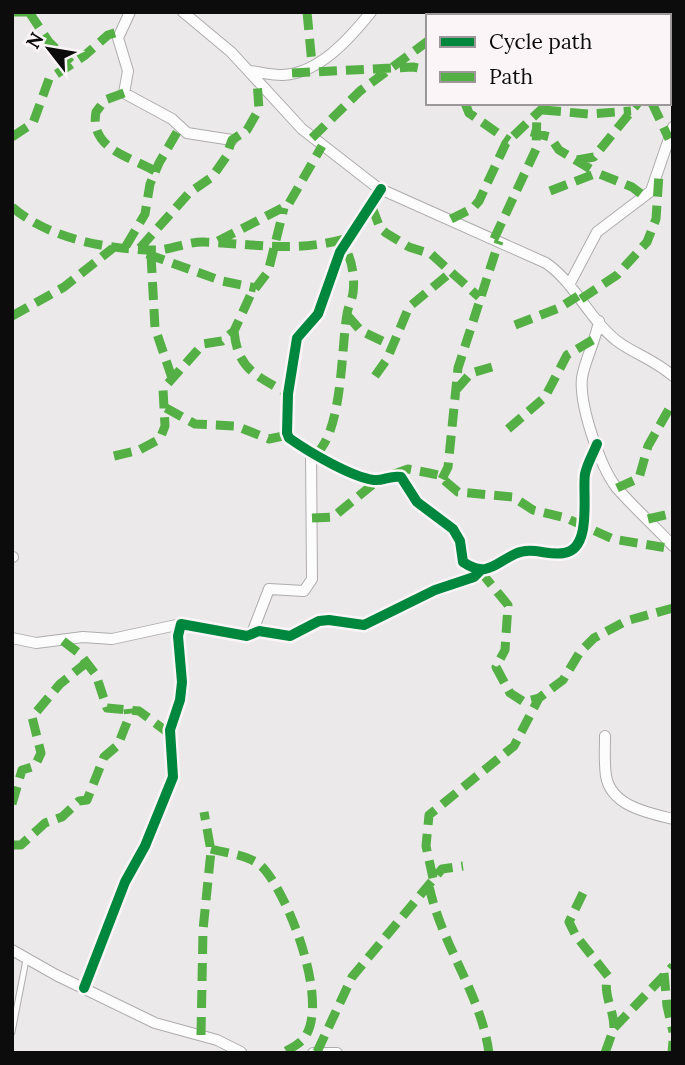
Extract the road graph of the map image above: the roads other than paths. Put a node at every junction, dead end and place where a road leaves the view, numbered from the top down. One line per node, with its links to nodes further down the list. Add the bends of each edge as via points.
1 (130, 12): 6 (street, via 118,38 128,71 124,93 173,119 187,133)
2 (183, 12): 4 (street)
3 (371, 12): 4 (street, via 349,41 292,74)
4 (249, 71): 7 (street, via 302,129)
5 (673, 127): 8 (street, via 650,191 597,232)
6 (232, 140)
7 (381, 189): 8 (street, via 546,263); 12 (street, via 340,252 324,301 294,347 287,433)
8 (569, 285): 9 (street)
9 (599, 321): 10 (street, via 617,341 655,360); 11 (street, via 582,377 585,408)
10 (673, 376)
11 (597, 444): 13 (street, via 617,488); 14 (street, via 585,476 582,533 571,550 527,550)
12 (311, 452): 14 (street, via 371,480 401,477 417,502 453,529 463,562); 16 (street, via 312,579 304,591 269,589)
13 (673, 546)
14 (480, 571): 16 (street, via 369,624 329,620 290,636)
15 (181, 624): 16 (street, via 240,636); 17 (street, via 111,639 89,636 36,643); 22 (street, via 181,691 170,730 173,777)
16 (252, 633)
17 (12, 638)
18 (605, 736): 19 (street, via 606,774 615,794 630,807)
19 (673, 819)
20 (12, 950): 21 (street)
21 (26, 960): 22 (street); 23 (lane)
22 (84, 988): 24 (street, via 155,1023)
23 (12, 1032)
24 (242, 1053)
25 (313, 1053): 26 (street)
26 (337, 1053)

